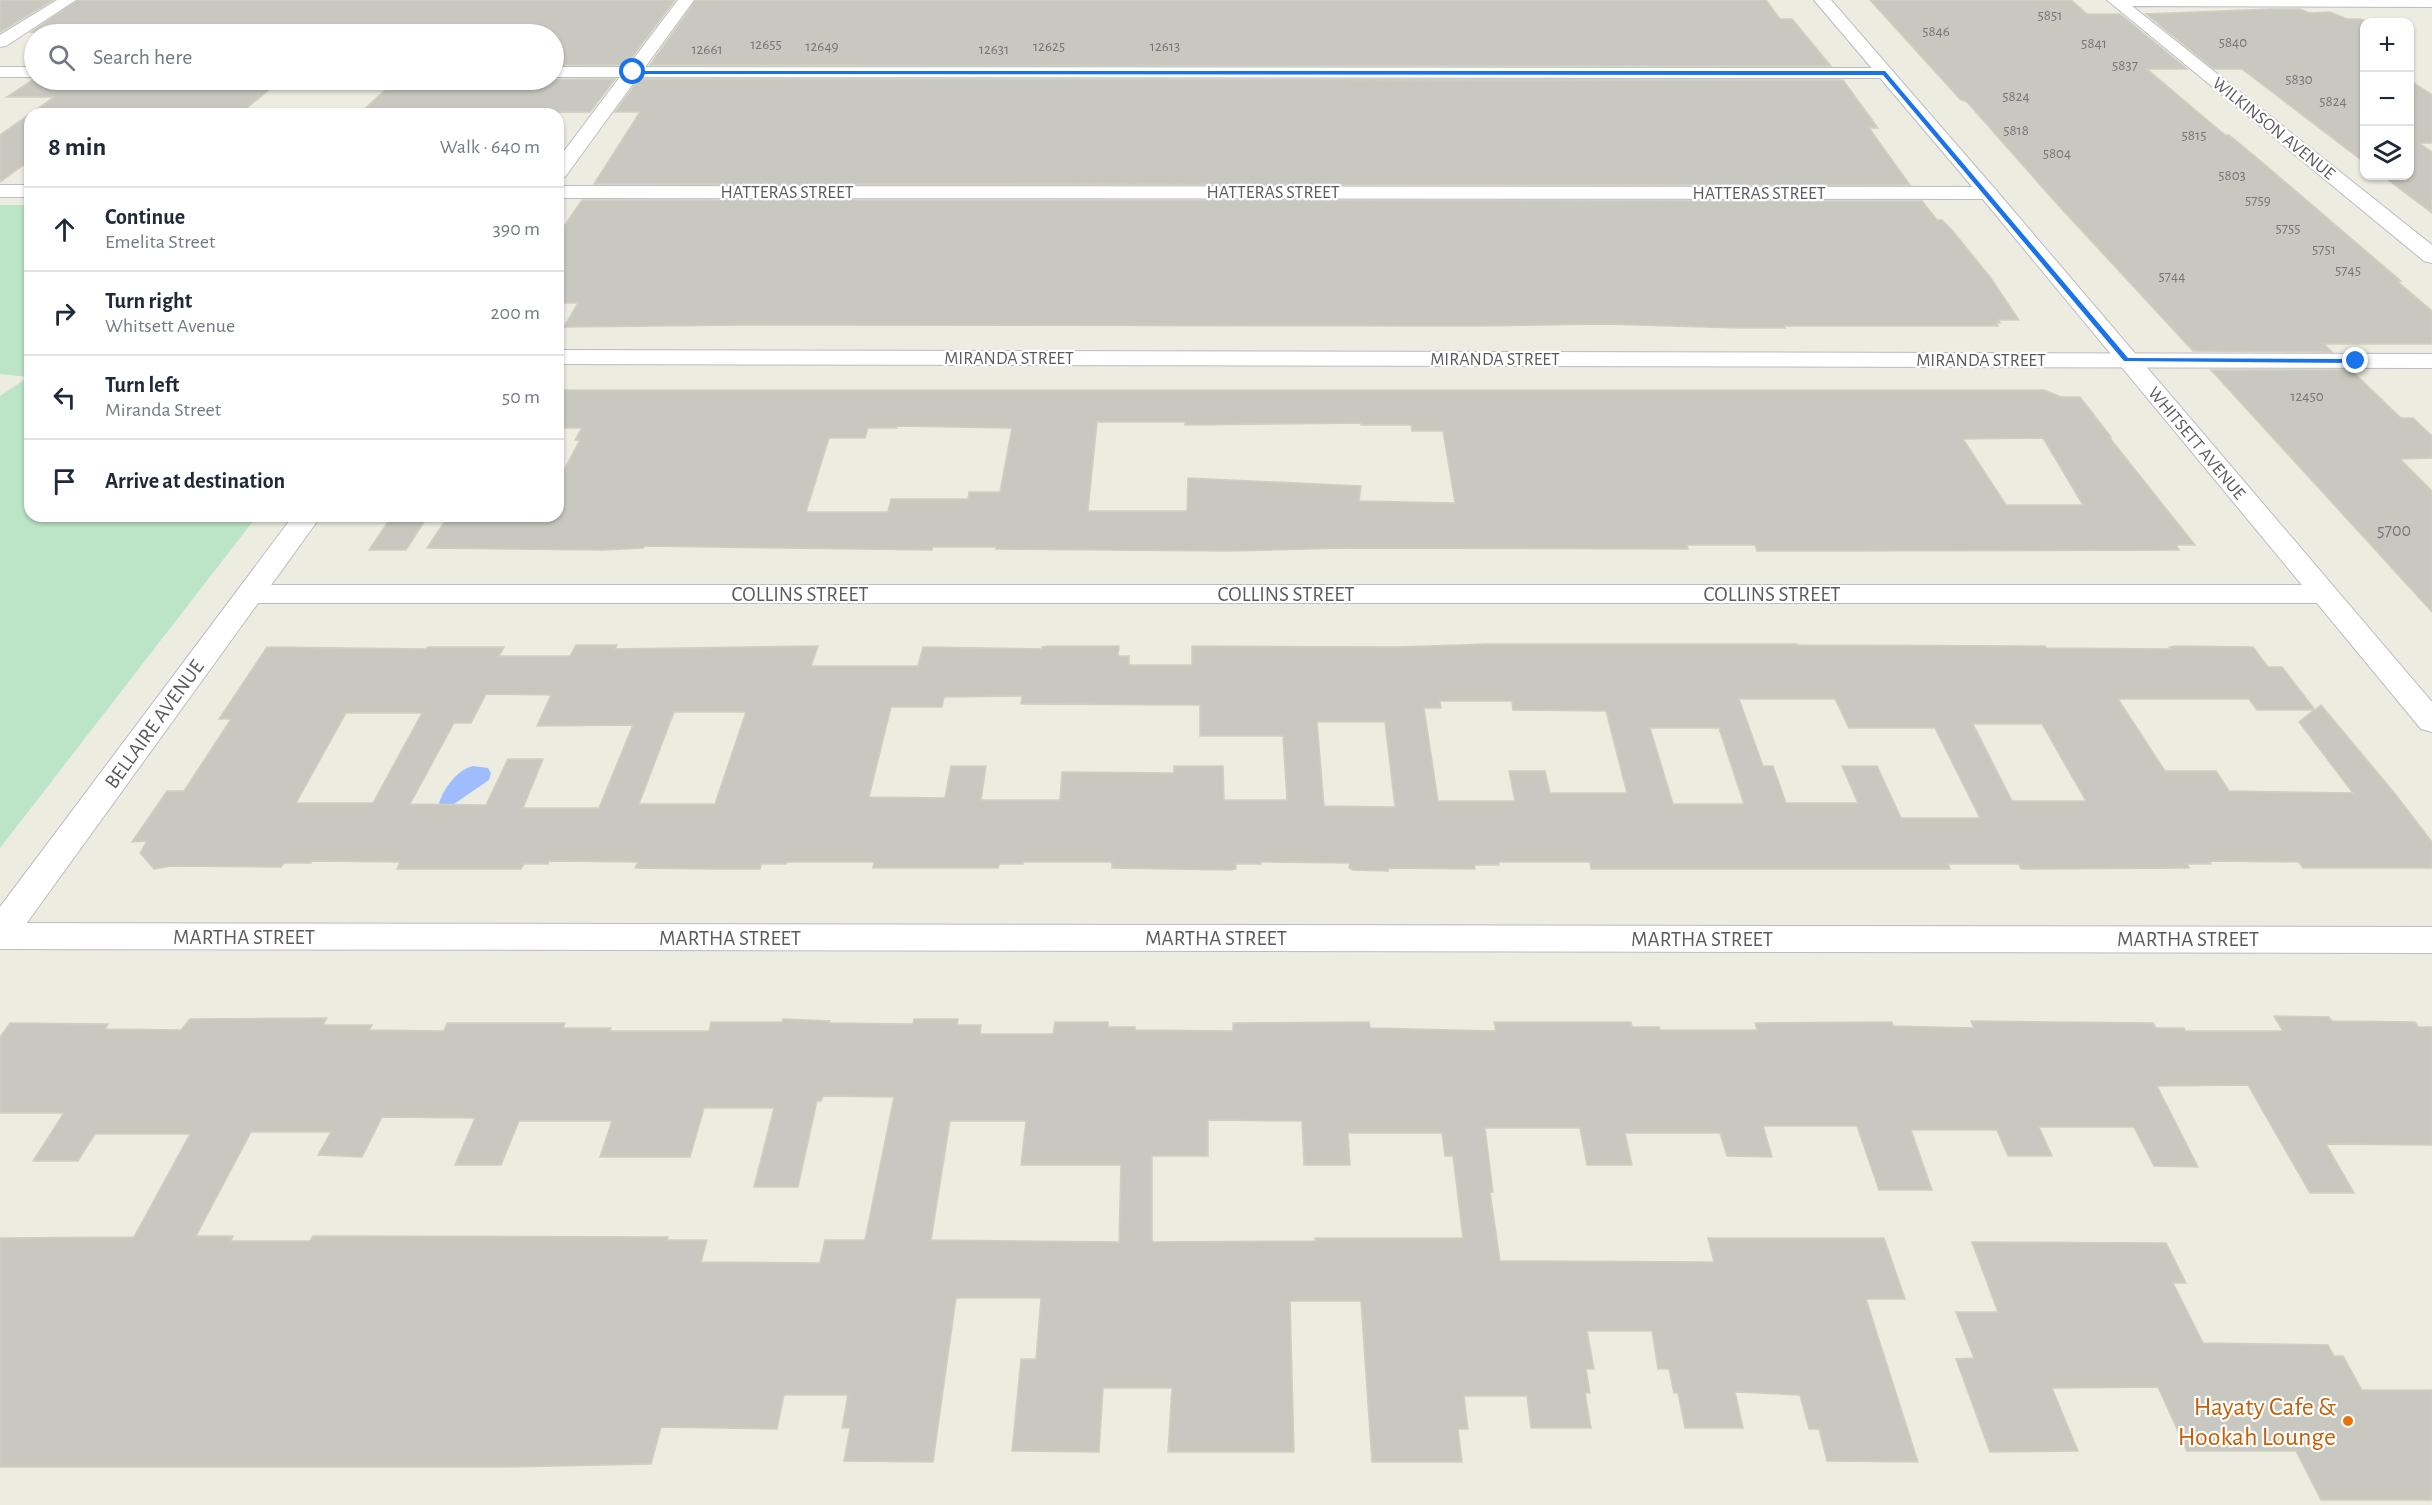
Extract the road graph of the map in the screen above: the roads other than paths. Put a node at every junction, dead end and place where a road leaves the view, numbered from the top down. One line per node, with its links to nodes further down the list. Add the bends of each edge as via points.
1 (68, 0): 7 (street)
2 (686, 0): 13 (street)
3 (1822, 0): 14 (street, WHITSETT AVENUE)
4 (2116, 1): 5 (street); 20 (street, WILKINSON AVENUE)
5 (2397, 1): 6 (street)
6 (2428, 10)
7 (29, 24)
8 (24, 27): 9 (street)
9 (0, 42)
10 (0, 72): 11 (street)
11 (24, 72)
12 (564, 72): 13 (street)
13 (633, 72): 14 (street); 15 (street)
14 (1885, 73): 19 (street, WHITSETT AVENUE)
15 (564, 165)
16 (0, 191): 17 (street)
17 (24, 191)
18 (564, 192): 19 (street, HATTERAS STREET)
19 (1988, 193): 22 (street, WHITSETT AVENUE)
20 (2432, 256)
21 (564, 357): 22 (street, MIRANDA STREET)
22 (2126, 360): 23 (street, MIRANDA STREET); 26 (street, WHITSETT AVENUE)
23 (2432, 361)
24 (303, 522): 25 (street, BELLAIRE AVENUE)
25 (250, 594): 26 (street, COLLINS STREET); 28 (street, BELLAIRE AVENUE)
26 (2323, 594): 27 (street, WHITSETT AVENUE)
27 (2432, 722)
28 (0, 934): 29 (street, MARTHA STREET)
29 (2432, 940)

